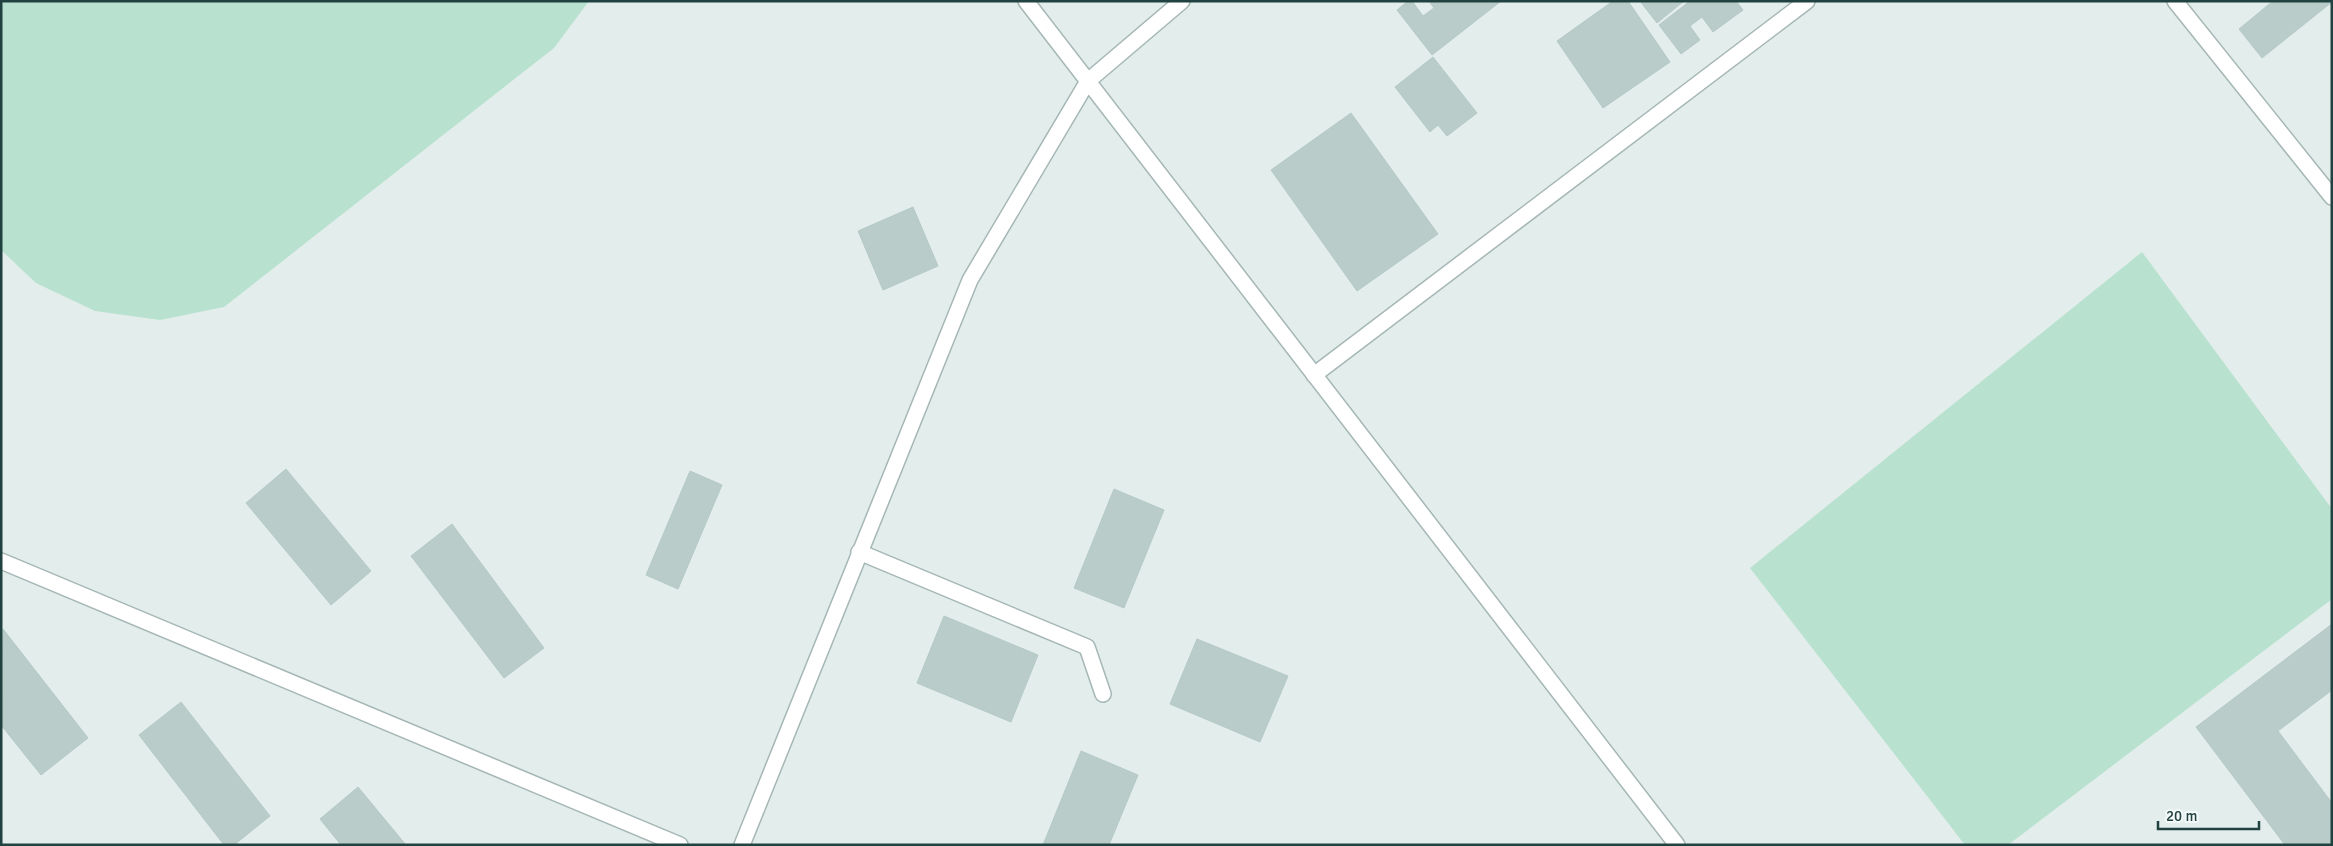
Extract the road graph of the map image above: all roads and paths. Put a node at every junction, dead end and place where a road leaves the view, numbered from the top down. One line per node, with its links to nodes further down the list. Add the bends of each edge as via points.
1 (1026, 1): 5 (street)
2 (1182, 1): 5 (street)
3 (1807, 1): 7 (street)
4 (2175, 1): 6 (street)
5 (1088, 81): 7 (street); 8 (street, via 970,280)
6 (2332, 197)
7 (1314, 375): 13 (street)
8 (859, 552): 10 (street, via 1087,647); 12 (street)
9 (1, 561): 11 (street)
10 (1103, 694)
11 (680, 845)
12 (742, 845)
13 (1676, 845)

